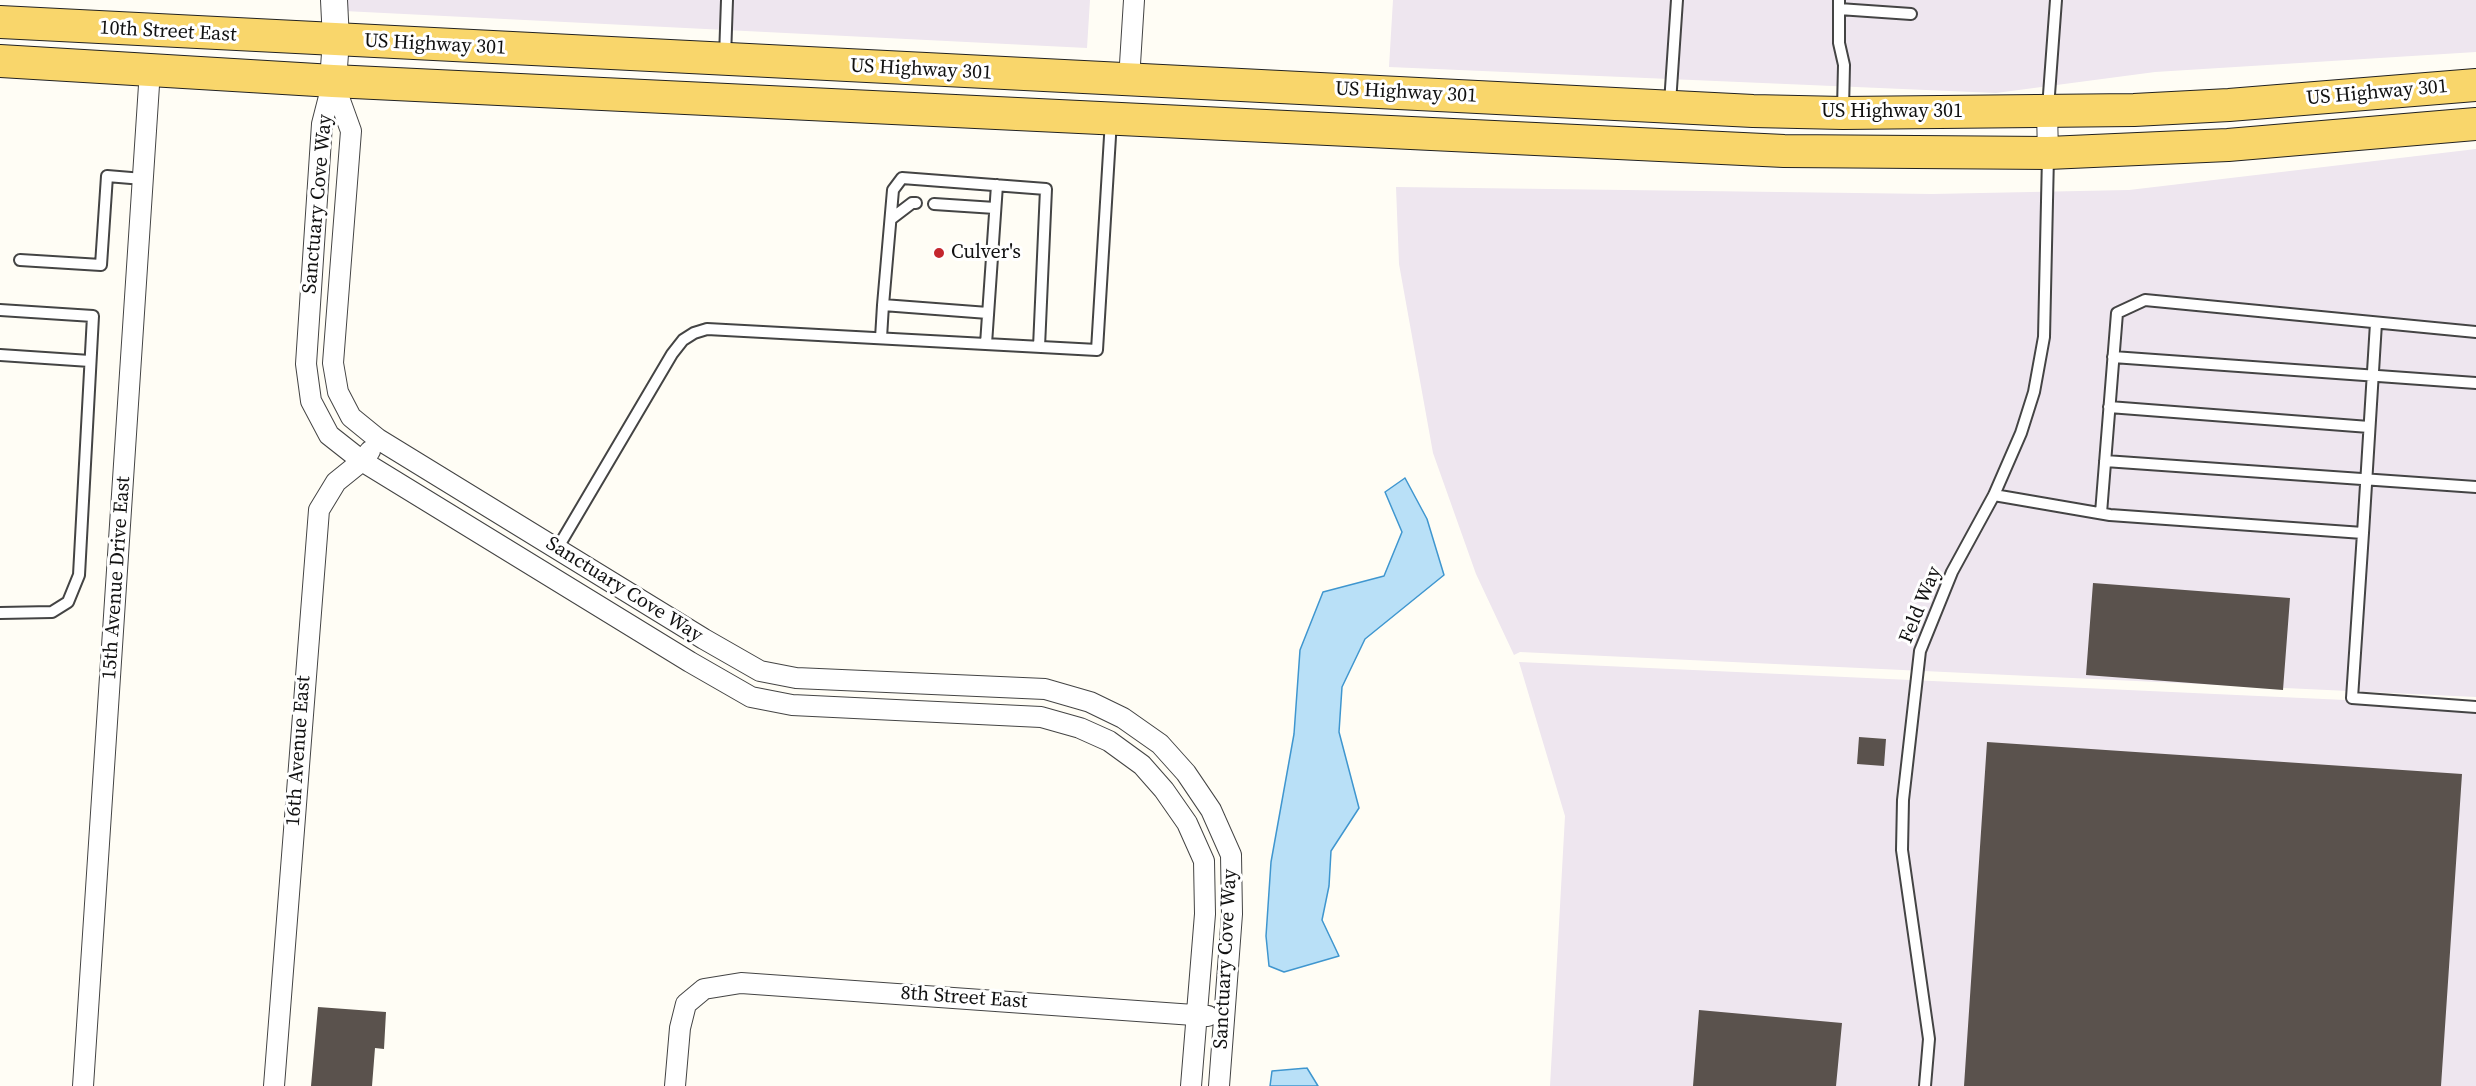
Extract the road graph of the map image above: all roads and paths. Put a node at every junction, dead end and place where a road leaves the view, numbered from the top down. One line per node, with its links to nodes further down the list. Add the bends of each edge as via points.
1 (334, 0): 9 (street)
2 (727, 0): 10 (lane)
3 (1134, 0): 13 (street)
4 (1677, 0): 17 (lane)
5 (2056, 0): 19 (lane)
6 (1839, 4): 7 (lane); 20 (lane)
7 (1911, 14)
8 (0, 22): 9 (main road, 10th Street East)
9 (336, 40): 10 (main road, US Highway 301); 14 (street)
10 (725, 60): 13 (main road, US Highway 301)
11 (0, 61): 12 (main road, 10th Street East)
12 (150, 70): 14 (main road, 10th Street East); 25 (street, 15th Avenue Drive East)
13 (1129, 80): 16 (main road, US Highway 301); 18 (main road, via 1110,93)
14 (333, 81): 18 (main road, 10th Street East); 47 (street, Sanctuary Cove Way, via 351,131 333,363 338,392 351,417); 48 (street, Sanctuary Cove Way, via 322,124 306,364 311,401 329,435)
15 (2476, 85): 19 (main road, US Highway 301, via 2229,105)
16 (1315, 88): 17 (main road, US Highway 301); 21 (main road, via 1289,101 1169,97 1138,103)
17 (1670, 107): 20 (main road, US Highway 301); 23 (main road, via 1654,121 1636,123 1544,120)
18 (976, 111): 21 (main road)
19 (2047, 112): 20 (main road, US Highway 301); 24 (street)
20 (1843, 113)
21 (1111, 117): 23 (main road); 39 (lane, via 1097,350)
22 (2476, 124): 24 (main road, US Highway 301, via 2228,144)
23 (1434, 133): 24 (main road, US Highway 301, via 1784,151)
24 (2049, 153): 52 (lane, Feld Way, via 2044,337 2021,434)
25 (143, 179): 31 (lane, via 107,176 101,265); 60 (street, 15th Avenue Drive East)
26 (997, 185): 29 (lane); 30 (lane, via 902,178 892,190); 39 (lane, via 1046,189)
27 (916, 203): 30 (lane)
28 (934, 204): 29 (lane)
29 (995, 208): 34 (lane)
30 (891, 219): 32 (lane)
31 (20, 260)
32 (883, 305): 34 (lane); 37 (lane)
33 (0, 309): 42 (lane, via 93,316)
34 (987, 313): 38 (lane)
35 (2376, 323): 36 (lane); 41 (lane, via 2145,300 2117,313); 43 (lane)
36 (2476, 332)
37 (881, 338): 38 (lane); 55 (lane, via 707,329 683,340)
38 (987, 344): 39 (lane)
39 (1039, 347)
40 (0, 355): 42 (lane)
41 (2114, 357): 43 (lane); 45 (lane)
42 (90, 361): 56 (lane, via 79,575 68,602 52,612)
43 (2373, 376): 44 (lane); 46 (lane)
44 (2476, 383)
45 (2109, 407): 46 (lane); 49 (lane)
46 (2369, 427): 50 (lane)
47 (378, 439): 48 (street, 16th Avenue East); 55 (street, Sanctuary Cove Way)
48 (362, 461): 58 (street, Sanctuary Cove Way, via 751,697 792,705 1041,717 1109,741 1142,765 1164,790 1187,824 1204,861 1205,914); 61 (street, 16th Avenue East, via 336,482 319,510)
49 (2105, 461): 50 (lane); 53 (lane)
50 (2366, 479): 51 (lane); 54 (lane)
51 (2476, 487)
52 (1994, 495): 53 (lane); 65 (lane, Feld Way, via 1952,572 1920,651 1902,850 1929,1039)
53 (2101, 513): 54 (lane)
54 (2363, 533): 57 (lane, via 2352,698)
55 (557, 549): 59 (street, Sanctuary Cove Way, via 760,671 796,678 1045,689 1090,702 1123,718 1160,744 1186,773 1211,810 1231,855 1232,914)
56 (0, 613)
57 (2476, 707)
58 (1197, 1015): 59 (street, 8th Street East); 62 (street, 8th Street East, via 741,983 704,989 686,1004); 63 (street, Sanctuary Cove Way)
59 (1224, 1017): 64 (street, Sanctuary Cove Way)
60 (83, 1086)
61 (274, 1086)
62 (675, 1086)
63 (1191, 1086)
64 (1219, 1086)
65 (1925, 1086)

